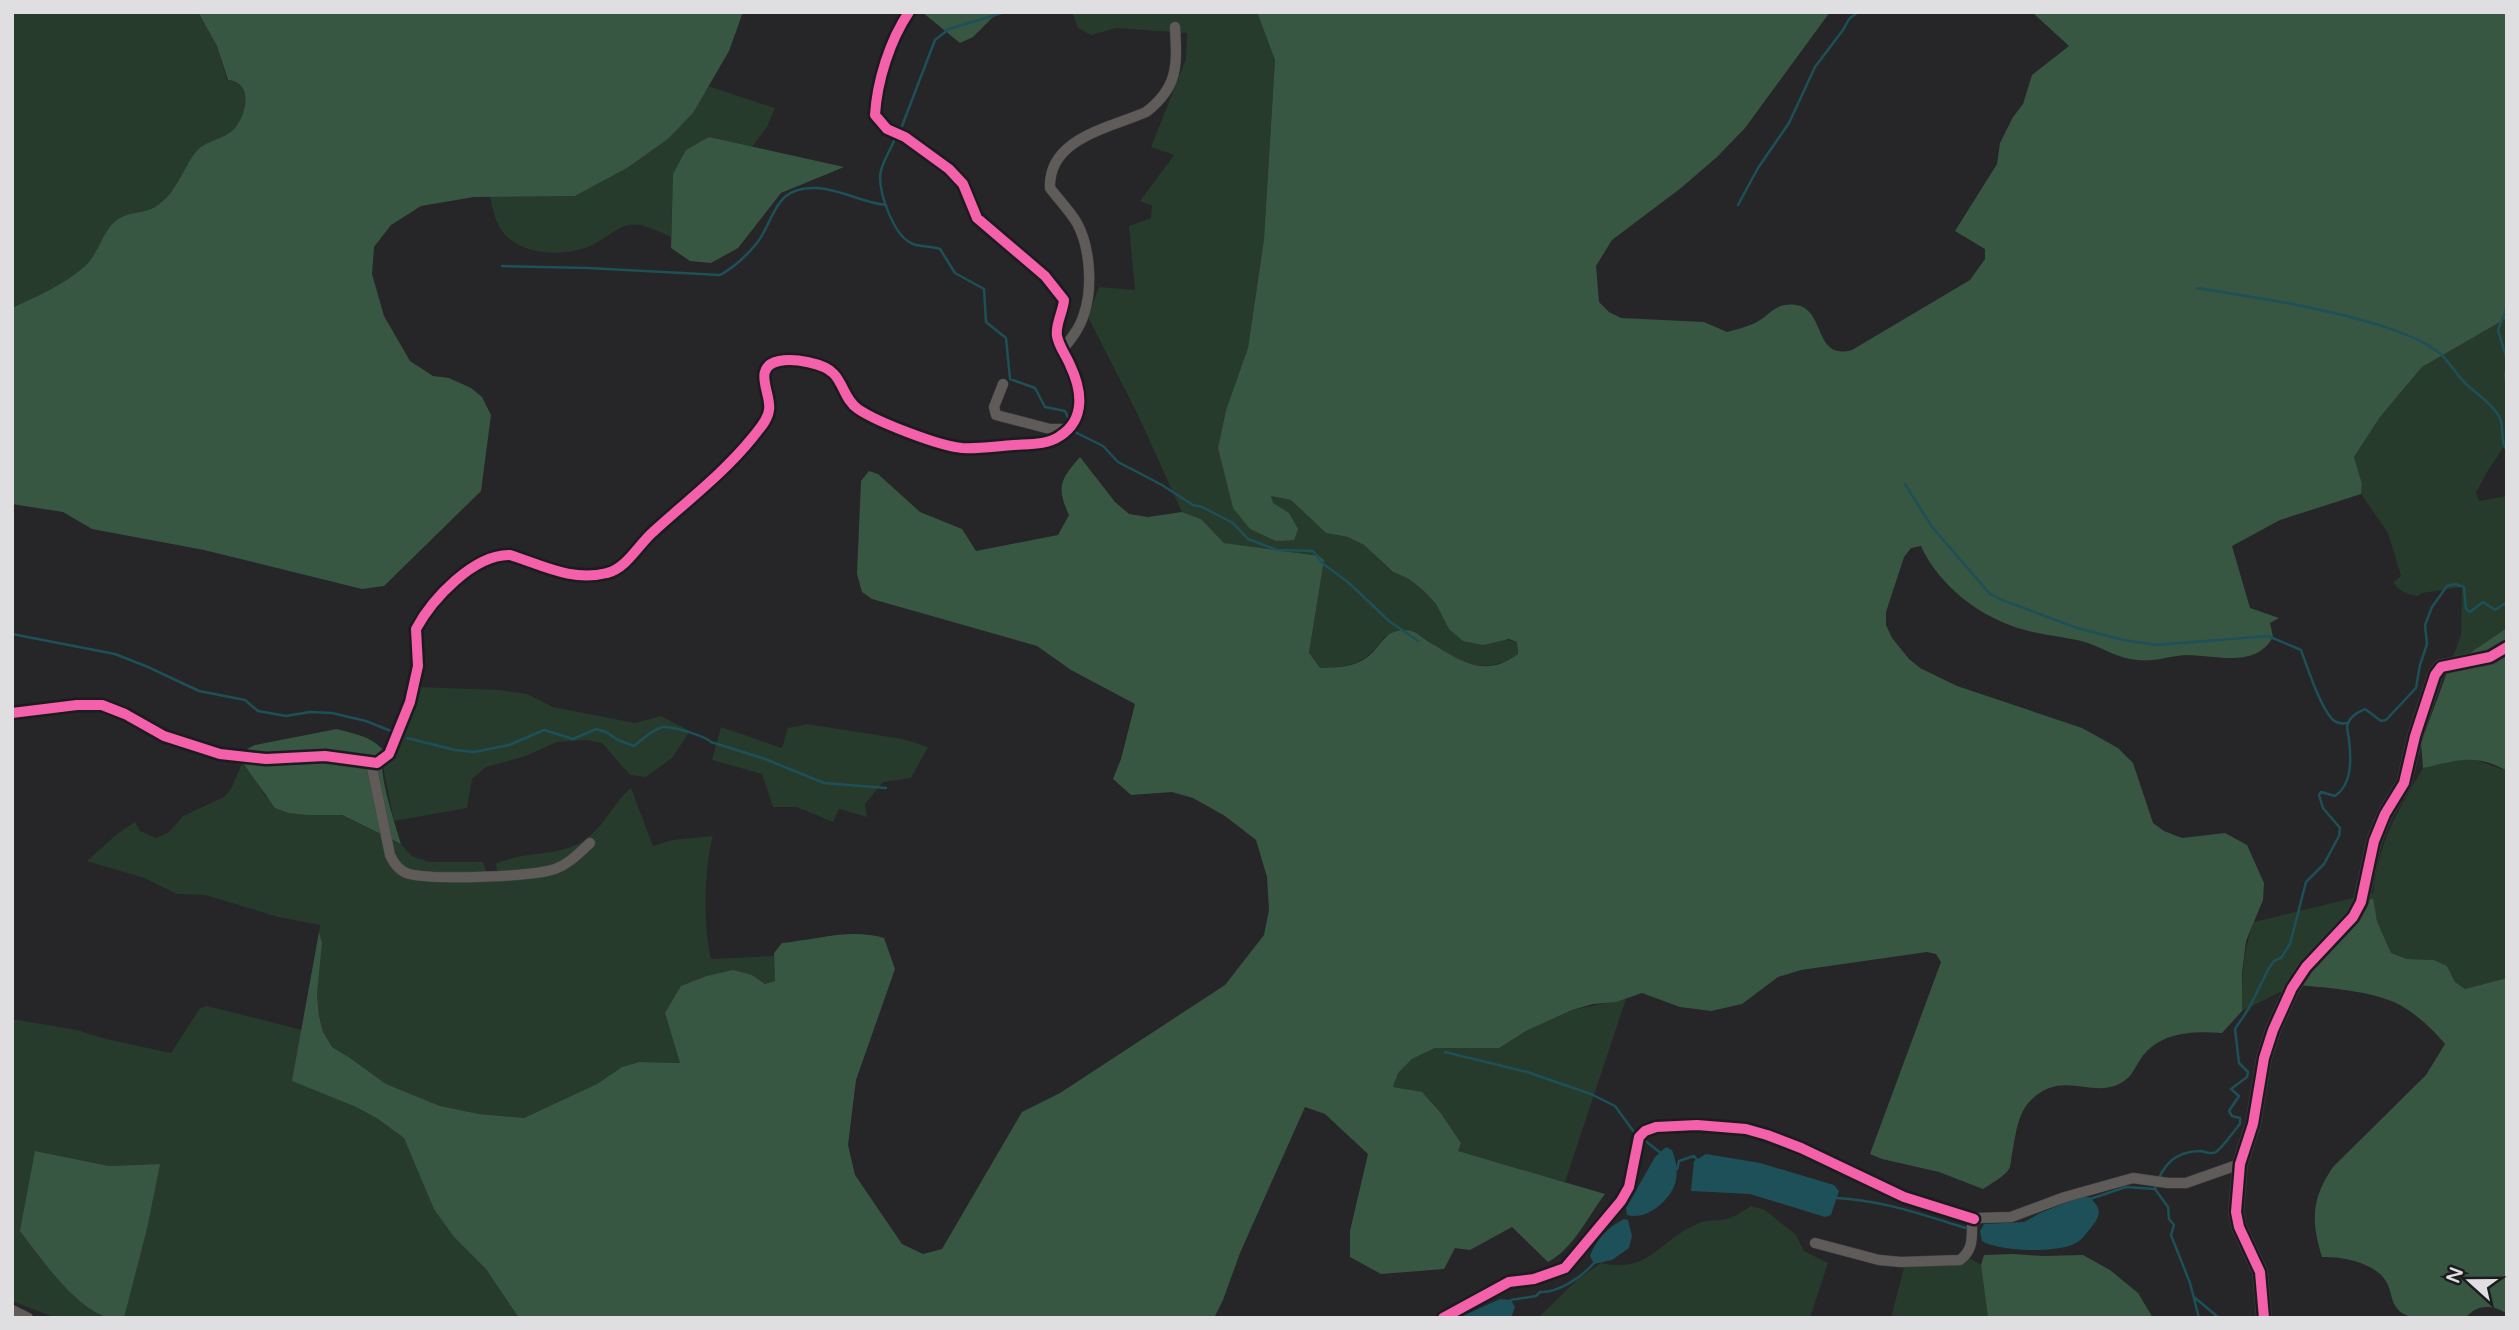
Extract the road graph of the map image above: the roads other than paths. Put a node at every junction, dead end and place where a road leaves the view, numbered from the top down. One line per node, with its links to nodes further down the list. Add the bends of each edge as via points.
1 (909, 12): 3 (street, via 893,43 875,115 887,129 949,169 963,184 977,218 1060,293 1064,300 1056,331)
2 (1175, 27): 3 (street, via 1176,72 1155,104 1070,145 1053,168 1050,188 1082,234 1088,272 1085,313)
3 (1062, 351): 5 (street, via 1080,398 1077,418)
4 (1003, 384): 5 (street, via 994,407 996,415 1050,429)
5 (1069, 429): 8 (street, via 1037,444 950,446 858,409 845,396 834,373 825,368 786,361 772,364 763,377 770,406 762,425 720,472 616,570 564,573 503,555 481,561 460,577 416,629 418,666 410,702 389,754)
6 (2507, 648): 10 (street, via 2490,657 2441,667 2435,675 2404,783 2374,841 2361,902 2292,988 2273,1030)
7 (12, 713): 8 (street, via 102,705 164,736 220,754 266,759 325,756)
8 (371, 763): 9 (street, via 390,855 408,874 507,876 555,869)
9 (590, 843)
10 (2240, 1164): 11 (street, via 2186,1183 2133,1178 2011,1217); 16 (street, via 2236,1212 2260,1272)
11 (1974, 1219): 12 (street, via 1971,1246 1960,1260 1879,1260); 15 (street, via 1904,1197 1767,1135 1707,1125 1656,1127 1639,1137 1629,1187 1621,1201 1565,1268 1509,1282)
12 (1815, 1243)
13 (12, 1310): 14 (street)
14 (28, 1318)
15 (1443, 1318)
16 (2264, 1318)

